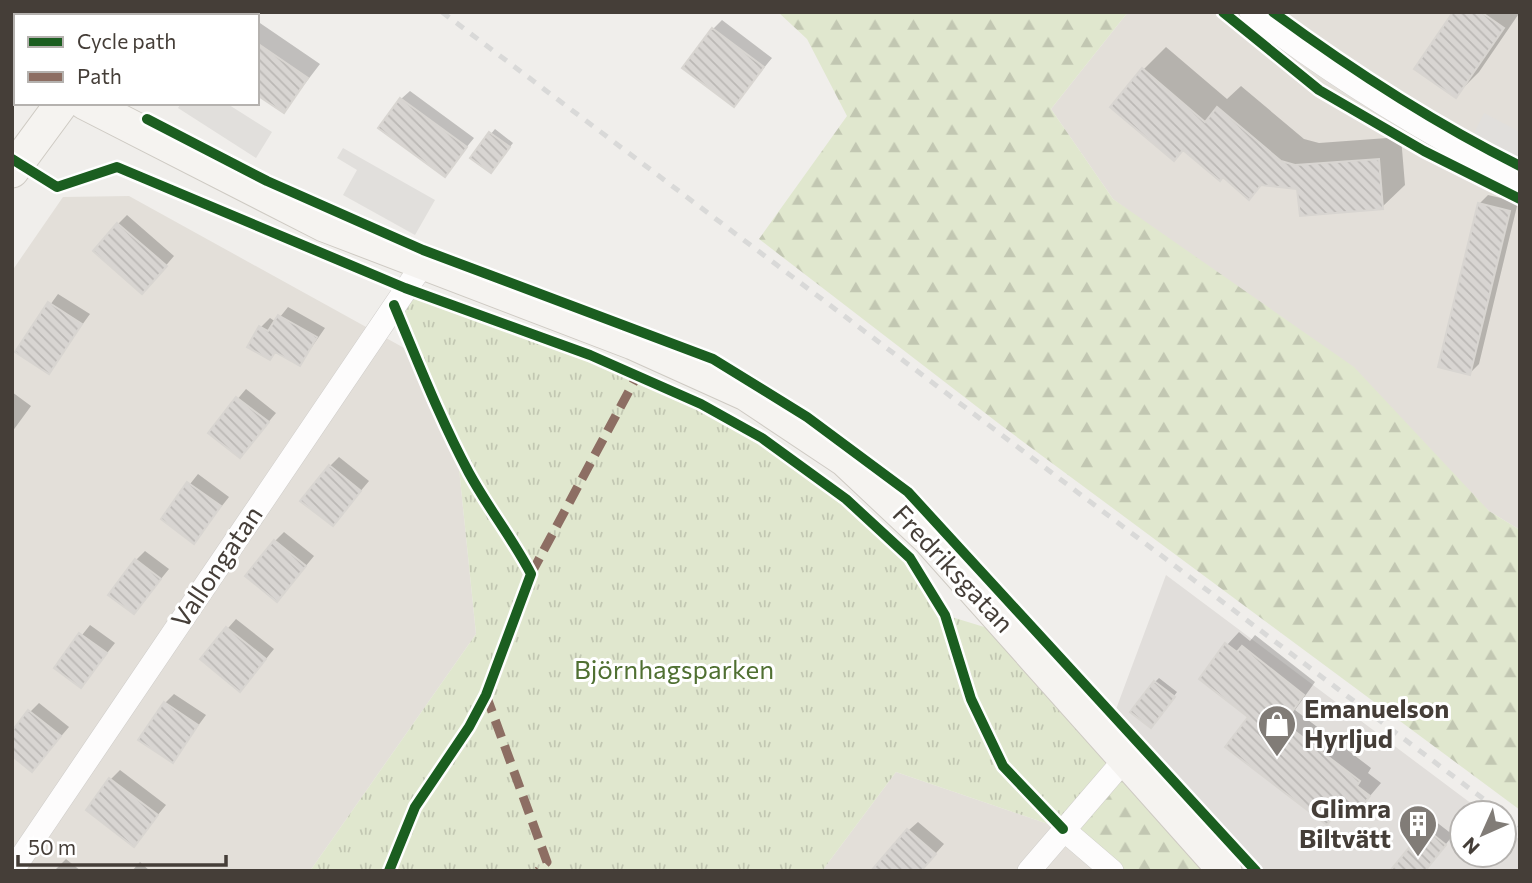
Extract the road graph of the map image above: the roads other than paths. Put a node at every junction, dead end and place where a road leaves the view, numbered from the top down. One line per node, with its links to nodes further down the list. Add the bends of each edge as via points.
1 (1251, 12): 5 (street, via 1353,86)
2 (61, 105): 4 (street)
3 (89, 105): 6 (street, Fredriksgatan, via 324,225)
4 (12, 171)
5 (1520, 182)
6 (422, 264): 7 (street, Fredriksgatan, via 633,343 746,394 845,460 929,539); 9 (street, Vallongatan)
7 (1126, 758): 8 (street); 12 (street, Fredriksgatan)
8 (1063, 829): 10 (street); 11 (street)
9 (12, 871)
10 (1029, 871)
11 (1112, 871)
12 (1225, 871)

